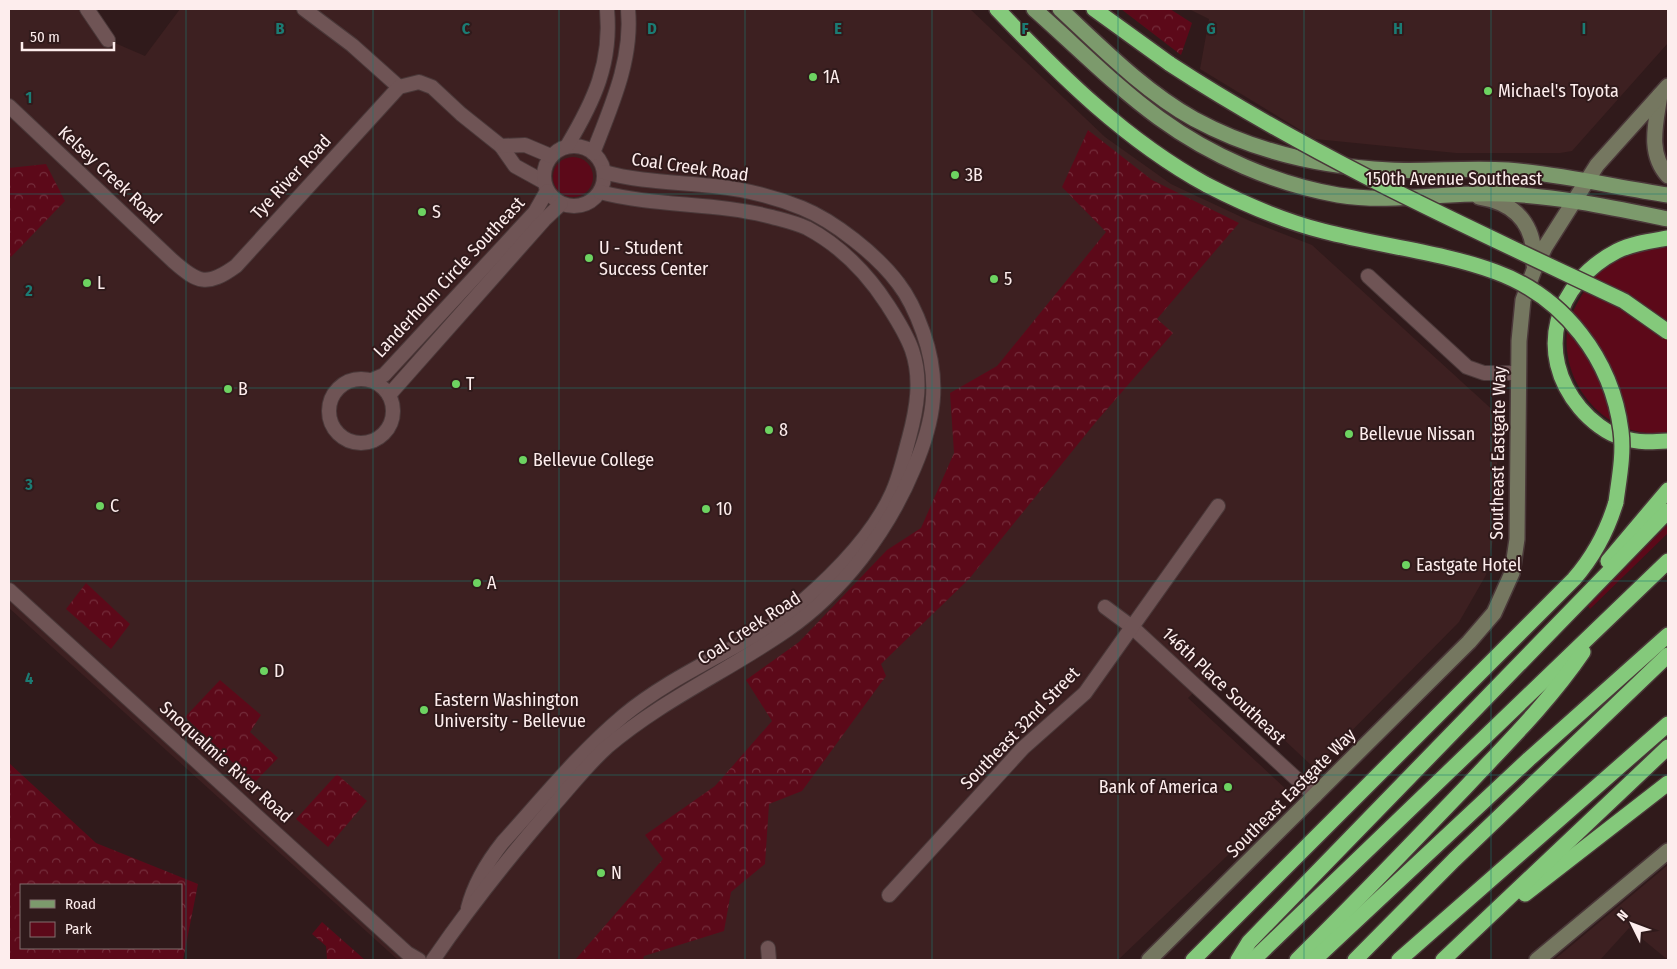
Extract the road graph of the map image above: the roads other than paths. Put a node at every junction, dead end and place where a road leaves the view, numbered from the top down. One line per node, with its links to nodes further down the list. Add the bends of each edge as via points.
1 (87, 9): 9 (street)
2 (304, 9): 10 (street, via 352,45)
3 (608, 9): 14 (street, via 607,48 602,74 589,109)
4 (628, 9): 15 (street, via 623,70)
5 (997, 9): 58 (highway, bridge, via 1099,111 1176,168 1207,186 1250,206 1321,231 1497,272 1549,301 1589,344 1610,384 1622,432 1616,502 1610,522 1596,550 1574,579)
6 (1034, 9): 22 (main road, 150th Avenue Southeast, via 1159,118 1238,163 1337,195 1361,198)
7 (1060, 9): 19 (main road, 150th Avenue Southeast, via 1143,84 1194,118 1247,143 1316,162 1391,170 1508,170)
8 (1094, 9): 31 (highway, bridge, via 1170,64 1255,118 1624,302)
9 (108, 40)
10 (399, 87): 13 (street, via 419,82 432,87); 29 (street, Tye River Road, via 236,266 210,280 200,281)
11 (1664, 91): 18 (main road, via 1654,133 1659,163); 19 (main road, Southeast Eastgate Way, via 1597,165)
12 (9, 106): 29 (street, Kelsey Creek Road)
13 (501, 146): 16 (street, via 525,145); 20 (street, via 515,166)
14 (567, 146): 15 (street, via 585,148); 16 (street)
15 (593, 153): 17 (street)
16 (551, 156): 20 (street, via 546,164)
17 (604, 172): 21 (street); 53 (street, Coal Creek Road, via 628,179 718,186 803,209 827,221 898,283 919,322 928,345 934,377 931,422 900,501 862,556 833,590 789,629 676,697 609,746 526,837 478,902)
18 (1668, 176)
19 (1586, 182): 23 (main road, 150th Avenue Southeast); 24 (main road, Southeast Eastgate Way)
20 (545, 186): 25 (street); 33 (street, Landerholm Circle Southeast, via 535,212 384,375)
21 (600, 192): 25 (street, via 583,205); 53 (street, Coal Creek Road, via 626,199 721,206 804,227 820,236 856,264 876,287 913,352 918,394 913,424 892,494 874,523 835,571 782,619 625,714 503,842 470,897)
22 (1463, 194): 24 (main road, 150th Avenue Southeast, via 1504,194); 28 (main road, via 1492,199 1516,213 1530,232 1535,247)
23 (1668, 195)
24 (1574, 202): 26 (main road, 150th Avenue Southeast); 28 (main road, Southeast Eastgate Way)
25 (561, 204): 34 (street, Landerholm Circle Southeast)
26 (1668, 219)
27 (1668, 238): 35 (highway, via 1619,250 1592,267 1563,305 1555,343 1557,365 1564,384 1588,417 1620,438)
28 (1534, 270): 32 (main road, Southeast Eastgate Way, via 1523,300)
29 (185, 272)
30 (1368, 276): 32 (street, via 1467,366 1484,373)
31 (1668, 332)
32 (1517, 373): 50 (main road, Southeast Eastgate Way, via 1517,539 1512,573 1504,595 1494,613 1469,642)
33 (372, 380): 34 (street); 34 (street, via 354,379 335,392 329,414 339,435 356,443 383,436 393,419)
34 (389, 395)
35 (1668, 441)
36 (1668, 490): 46 (highway)
37 (1218, 506): 42 (street, Southeast 32nd Street)
38 (1668, 511): 46 (highway, via 1573,611)
39 (1668, 561): 43 (highway)
40 (9, 590): 55 (street, Snoqualmie River Road, via 407,954)
41 (1105, 607): 42 (street, 146th Place Southeast)
42 (1132, 626): 50 (street, 146th Place Southeast); 52 (street, Southeast 32nd Street, via 1085,693 1023,748)
43 (1601, 626): 60 (highway); 61 (highway, via 1568,674 1531,717)
44 (1668, 635): 62 (highway)
45 (1668, 654): 63 (highway)
46 (1494, 687): 59 (highway, via 1249,942)
47 (1668, 724): 64 (highway)
48 (1668, 747): 54 (highway)
49 (1668, 783): 54 (highway)
50 (1315, 796): 57 (main road, Southeast Eastgate Way)
51 (1668, 850): 66 (main road)
52 (889, 895)
53 (467, 911): 56 (street, Coal Creek Road)
54 (1460, 944): 65 (highway)
55 (419, 960)
56 (433, 960)
57 (1149, 960)
58 (1194, 960)
59 (1238, 960)
60 (1253, 960)
61 (1297, 960)
62 (1314, 960)
63 (1355, 960)
64 (1399, 960)
65 (1443, 960)
66 (1537, 960)

